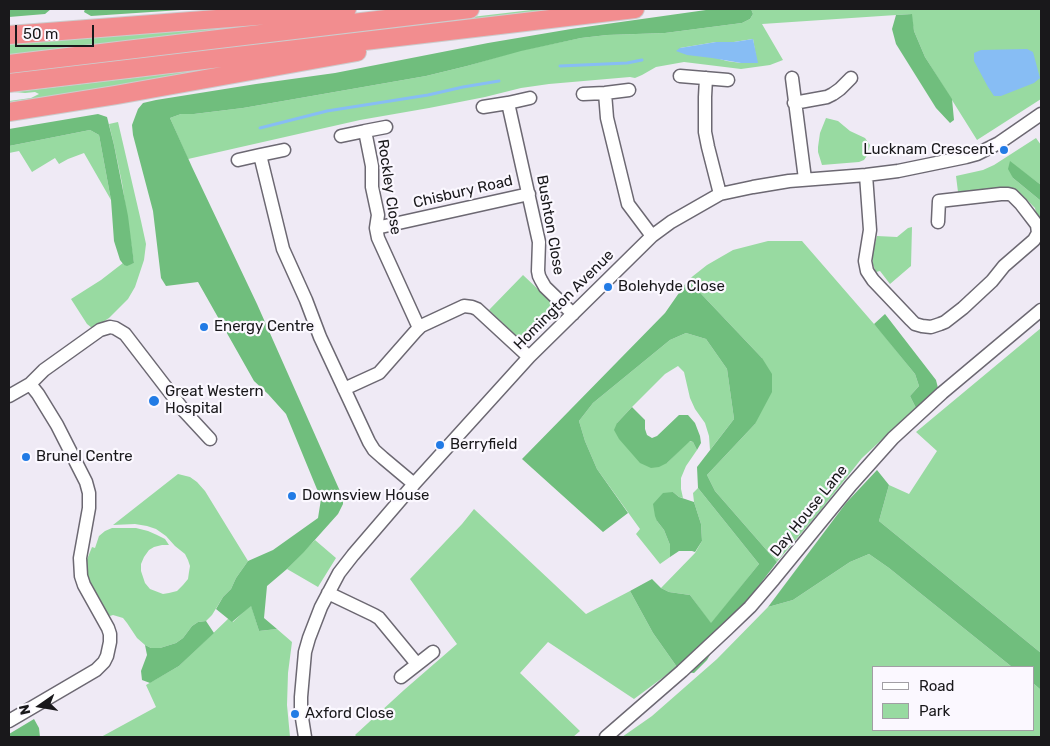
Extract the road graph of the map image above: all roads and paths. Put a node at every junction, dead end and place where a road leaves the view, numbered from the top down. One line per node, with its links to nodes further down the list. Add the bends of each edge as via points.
1 (347, 9): 5 (highway)
2 (470, 9): 6 (highway)
3 (634, 9): 4 (highway)
4 (508, 24): 12 (highway); 20 (highway)
5 (9, 35)
6 (9, 64)
7 (680, 76): 8 (street)
8 (706, 78): 11 (street); 31 (street, via 706,132)
9 (792, 78): 17 (street)
10 (851, 78): 17 (street, via 834,94)
11 (728, 80)
12 (9, 83)
13 (629, 90): 14 (street)
14 (605, 93): 15 (street); 34 (street, via 607,118 628,204)
15 (583, 94)
16 (530, 98): 18 (street)
17 (794, 102): 29 (street)
18 (508, 103): 19 (street); 30 (street, Bushton Close)
19 (483, 107)
20 (9, 112)
21 (1041, 114): 28 (street, Homington Avenue, via 977,154)
22 (386, 126): 23 (street, Rockley Close)
23 (365, 131): 24 (street, Rockley Close); 33 (street, Rockley Close, via 378,215)
24 (341, 136)
25 (284, 150): 26 (street)
26 (260, 155): 27 (street); 40 (street, via 283,249)
27 (238, 160)
28 (866, 175): 29 (street, Homington Avenue); 32 (street, via 870,230 865,261 869,276 915,324 930,327 951,318 1038,233 1034,221 1021,204 1005,194 939,201)
29 (805, 179): 31 (street, Homington Avenue)
30 (529, 194): 33 (street, Chisbury Road); 36 (street, Bushton Close, via 539,242 538,271 541,280)
31 (720, 194): 34 (street, Homington Avenue)
32 (938, 222)
33 (376, 228): 37 (street, Rockley Close)
34 (652, 236): 36 (street, Homington Avenue)
35 (1041, 310): 50 (street, Day House Lane, via 893,438 750,607)
36 (573, 314): 38 (street, Homington Avenue)
37 (419, 328): 38 (street, via 460,308 472,306); 40 (street, via 379,373)
38 (529, 357): 43 (street, Homington Avenue)
39 (30, 384): 41 (street); 42 (street, via 49,366 100,330 115,328 131,341 185,412); 48 (street, via 57,425 86,482 89,508 80,558 81,576 108,628 110,642 107,656 96,670)
40 (344, 389): 43 (street, via 374,450)
41 (9, 396)
42 (210, 439)
43 (414, 484): 44 (street, Homington Avenue, via 349,560)
44 (328, 593): 46 (street, via 379,618); 49 (street, Homington Avenue, via 305,652 301,697)
45 (433, 652): 46 (street)
46 (417, 664): 47 (street)
47 (401, 678)
48 (9, 721)
49 (305, 737)
50 (606, 737)

